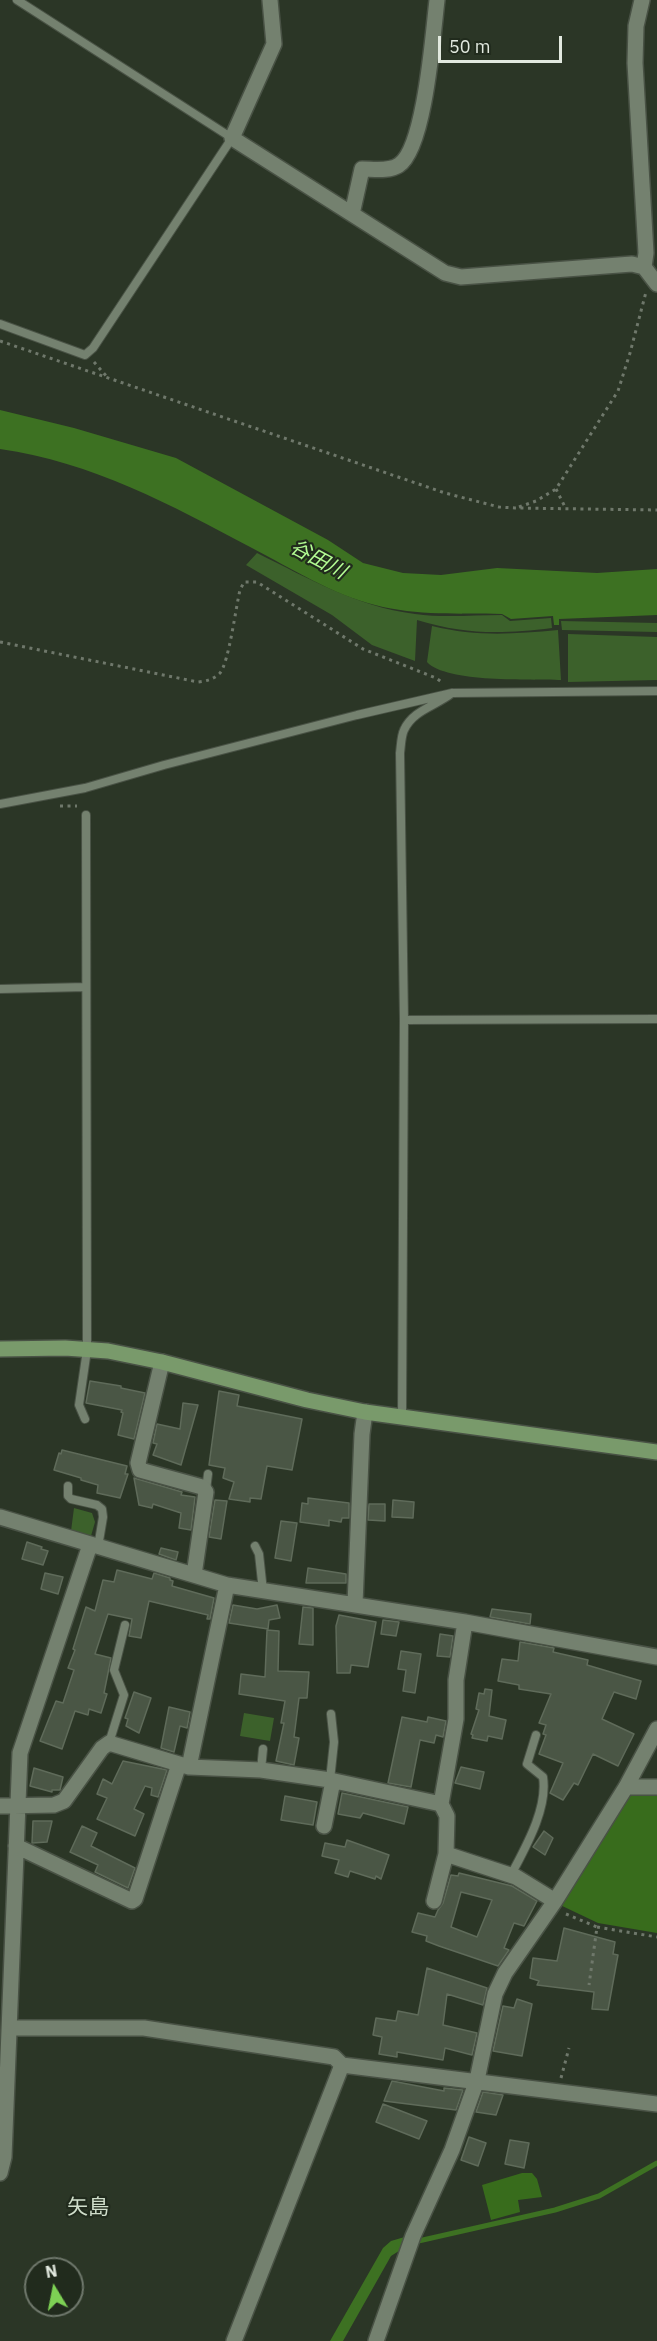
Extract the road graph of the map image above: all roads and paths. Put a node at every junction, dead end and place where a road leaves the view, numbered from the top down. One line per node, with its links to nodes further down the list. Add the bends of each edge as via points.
1 (17, 0): 5 (lane)
2 (270, 0): 5 (street, via 274,44)
3 (437, 0): 6 (street, via 421,120 408,155 391,169 362,169)
4 (642, 0): 7 (street, via 636,26 635,63)
5 (232, 138): 6 (street); 11 (lane)
6 (352, 214): 7 (street, via 445,273 461,277 633,264)
7 (644, 267): 8 (street)
8 (656, 283): 13 (path, via 646,291 618,391)
9 (0, 324): 11 (lane)
10 (0, 341): 12 (path)
11 (85, 355): 12 (path)
12 (108, 379): 14 (path, via 445,493)
13 (556, 489): 14 (path); 15 (path)
14 (515, 508): 15 (path)
15 (567, 510): 16 (path)
16 (657, 510)
17 (0, 642): 19 (path, via 205,681 224,665 240,590 244,582 251,581 363,649 436,678)
18 (657, 692): 19 (lane)
19 (452, 693): 20 (lane, via 198,756 85,789); 25 (lane, via 416,714 404,730 400,753)
20 (0, 804)
21 (86, 815): 22 (lane)
22 (86, 987): 23 (lane); 27 (lane)
23 (0, 989)
24 (657, 1019): 25 (lane)
25 (404, 1020): 30 (lane)
26 (0, 1349): 27 (street)
27 (87, 1350): 28 (street); 31 (lane, via 79,1405)
28 (162, 1362): 29 (street); 35 (street, via 138,1463 140,1470 202,1487)
29 (365, 1412): 30 (street); 42 (street)
30 (402, 1417): 32 (street)
31 (84, 1419)
32 (657, 1452)
33 (208, 1474): 35 (lane)
34 (68, 1486): 37 (lane, via 71,1499 102,1509)
35 (206, 1492): 39 (street)
36 (0, 1517): 37 (street)
37 (94, 1546): 39 (street); 58 (street, via 20,1753)
38 (255, 1546): 41 (lane)
39 (194, 1575): 40 (street)
40 (227, 1585): 41 (street); 51 (street)
41 (263, 1590): 42 (street)
42 (355, 1604): 43 (street)
43 (465, 1622): 45 (street); 56 (street, via 456,1680 456,1719)
44 (125, 1625): 49 (lane, via 114,1670 124,1695)
45 (657, 1657)
46 (331, 1714): 53 (lane)
47 (657, 1729): 54 (street)
48 (536, 1735): 62 (lane, via 526,1764 543,1777 545,1790 530,1838)
49 (109, 1743): 51 (street); 58 (street, via 63,1801)
50 (263, 1749): 52 (lane)
51 (184, 1765): 52 (street); 60 (street, via 132,1901)
52 (261, 1770): 53 (street)
53 (332, 1780): 56 (street); 59 (street)
54 (626, 1787): 55 (street); 64 (street)
55 (657, 1787)
56 (441, 1804): 61 (street, via 447,1816)
57 (0, 1806): 58 (street)
58 (18, 1806): 60 (street)
59 (324, 1826)
60 (16, 1846): 68 (street)
61 (446, 1854): 62 (street); 63 (street)
62 (511, 1875): 64 (street)
63 (434, 1901)
64 (552, 1904): 65 (path); 71 (street, via 495,1994)
65 (597, 1927): 66 (path); 67 (path)
66 (657, 1937)
67 (589, 1985)
68 (10, 2028): 70 (street, via 144,2028 334,2057); 74 (street)
69 (568, 2048): 72 (path)
70 (342, 2065): 71 (street); 75 (street)
71 (477, 2080): 72 (street); 76 (street, via 452,2150 413,2236)
72 (558, 2091): 73 (street)
73 (657, 2104)
74 (0, 2173)
75 (234, 2341)
76 (376, 2341)

